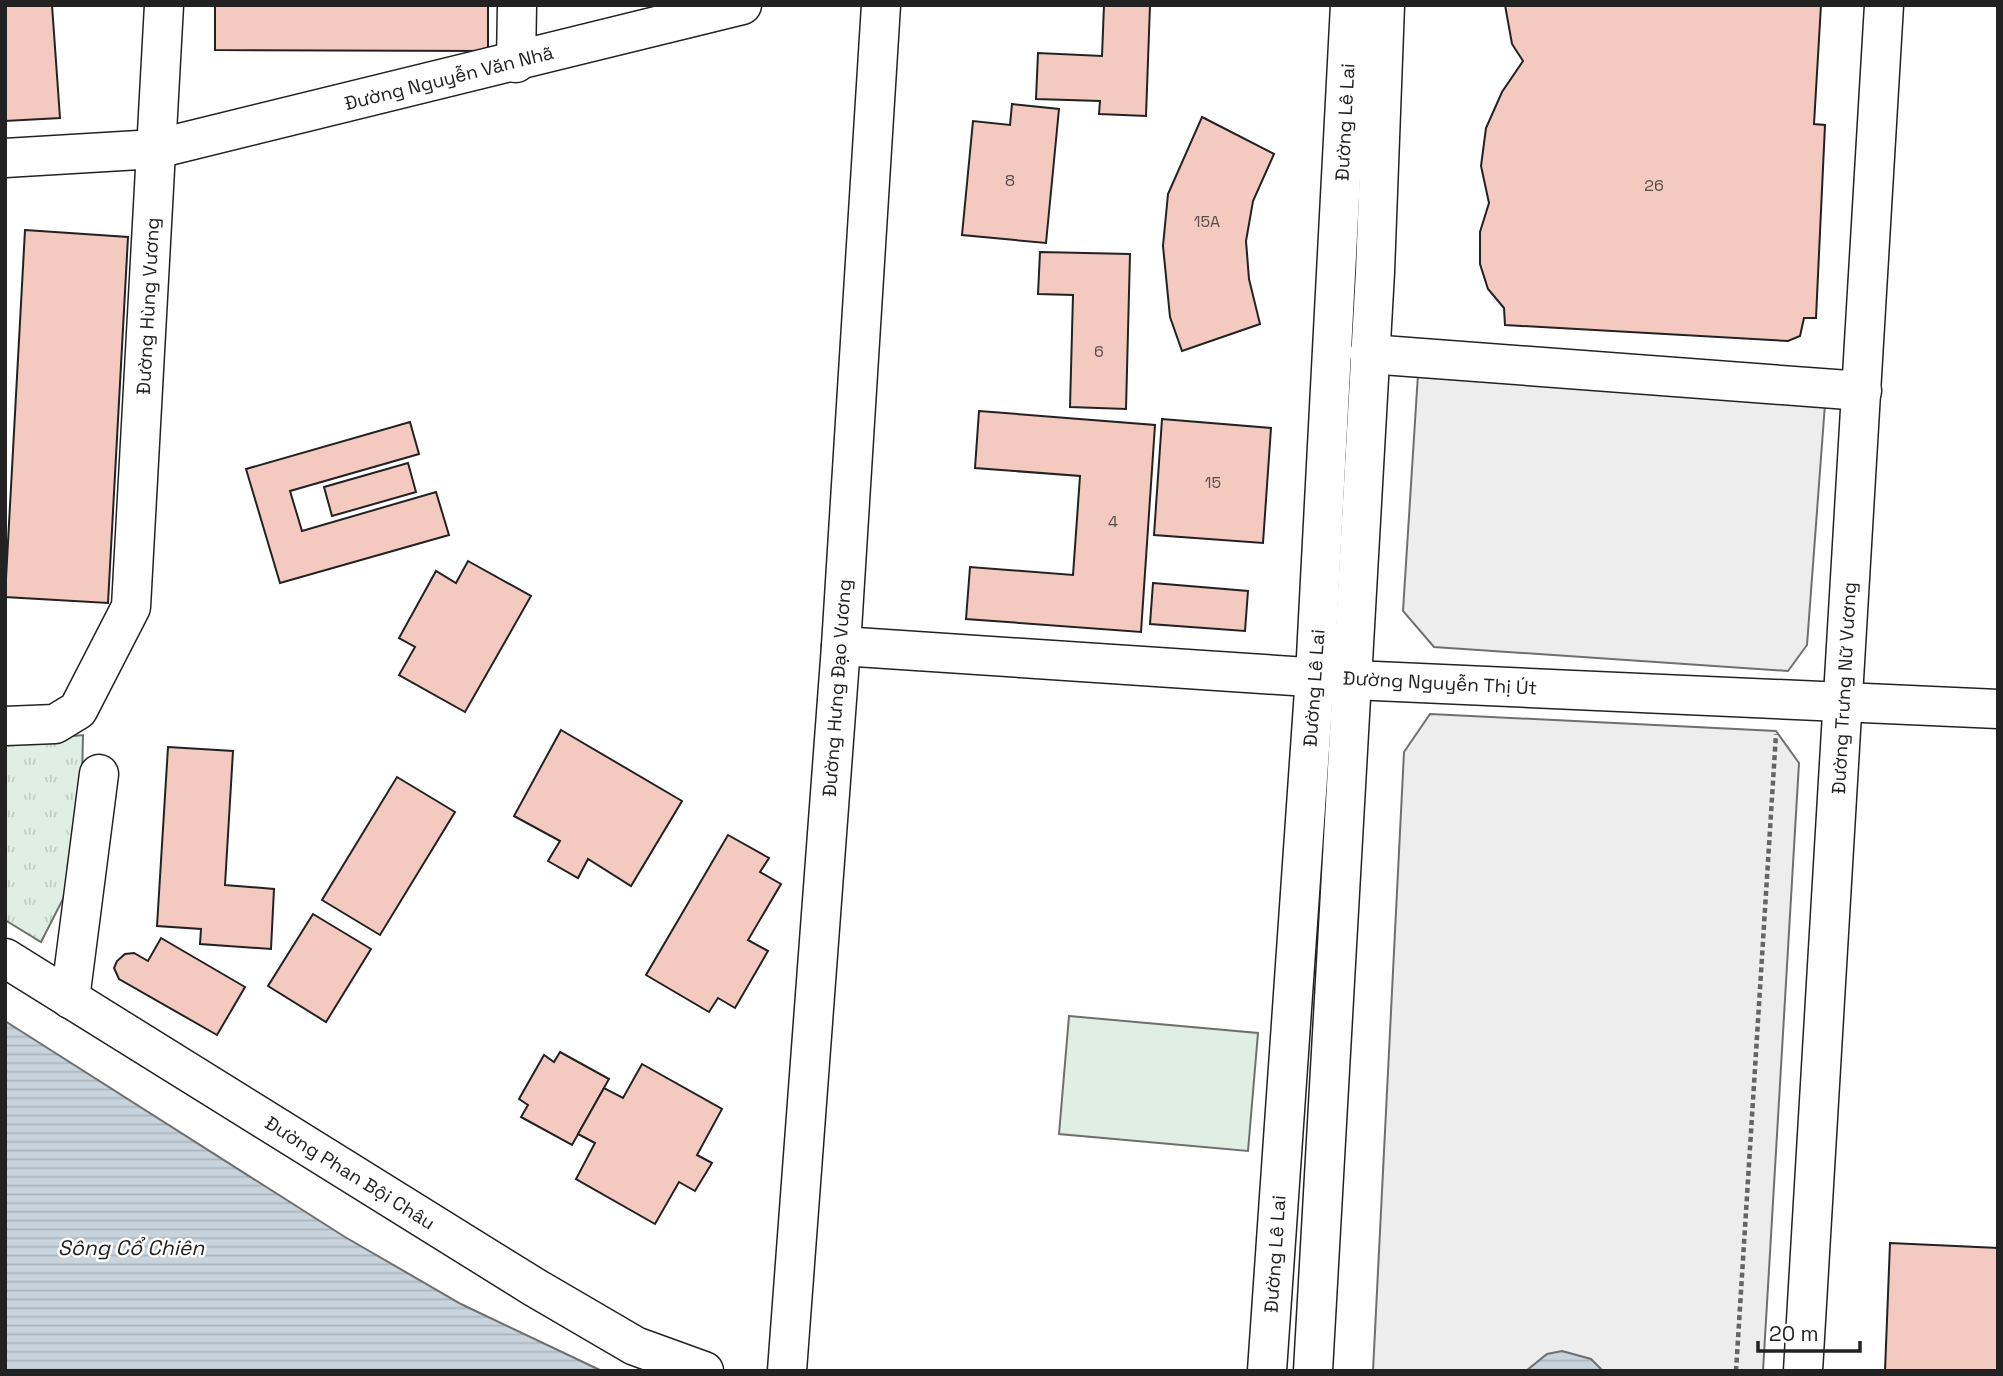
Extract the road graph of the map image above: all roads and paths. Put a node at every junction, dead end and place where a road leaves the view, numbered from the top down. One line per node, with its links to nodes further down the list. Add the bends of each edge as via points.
1 (164, 5): 9 (street, Đường Hùng Vương)
2 (517, 5): 8 (street)
3 (742, 5): 8 (street, Đường Nguyễn Văn Nhã)
4 (881, 5): 13 (street, Đường Hưng Đạo Vương)
5 (1350, 5): 14 (street, Đường Lê Lai)
6 (1385, 5): 11 (street, Đường Lê Lai)
7 (1884, 5): 12 (street, Đường Trưng Nữ Vương)
8 (516, 62): 9 (street, Đường Nguyễn Văn Nhã)
9 (156, 149): 10 (street, Đường Nguyễn Văn Nhã); 19 (street, Đường Hùng Vương, via 131,607 78,710 55,724)
10 (5, 158)
11 (1369, 354): 12 (street); 15 (street, Đường Lê Lai)
12 (1862, 391): 17 (street, Đường Trưng Nữ Vương)
13 (841, 646): 14 (street, Đường Nguyễn Thị Út); 24 (street, Đường Hưng Đạo Vương)
14 (1315, 676): 15 (street, Đường Nguyễn Thị Út); 25 (street, Đường Lê Lai)
15 (1353, 680): 16 (street, Đường Nguyễn Thị Út); 26 (street, Đường Lê Lai)
16 (1771, 698): 17 (street, Đường Nguyễn Thị Út); 27 (path, via 1776,730)
17 (1843, 701): 18 (street, Đường Nguyễn Thị Út); 28 (street, Đường Trưng Nữ Vương)
18 (1998, 709)
19 (5, 726)
20 (99, 774): 22 (street)
21 (5, 958): 22 (street, Đường Phan Bội Châu)
22 (70, 999): 23 (street, Đường Phan Bội Châu, via 635,1346)
23 (704, 1371)
24 (787, 1371)
25 (1267, 1371)
26 (1313, 1371)
27 (1736, 1371)
28 (1803, 1371)

